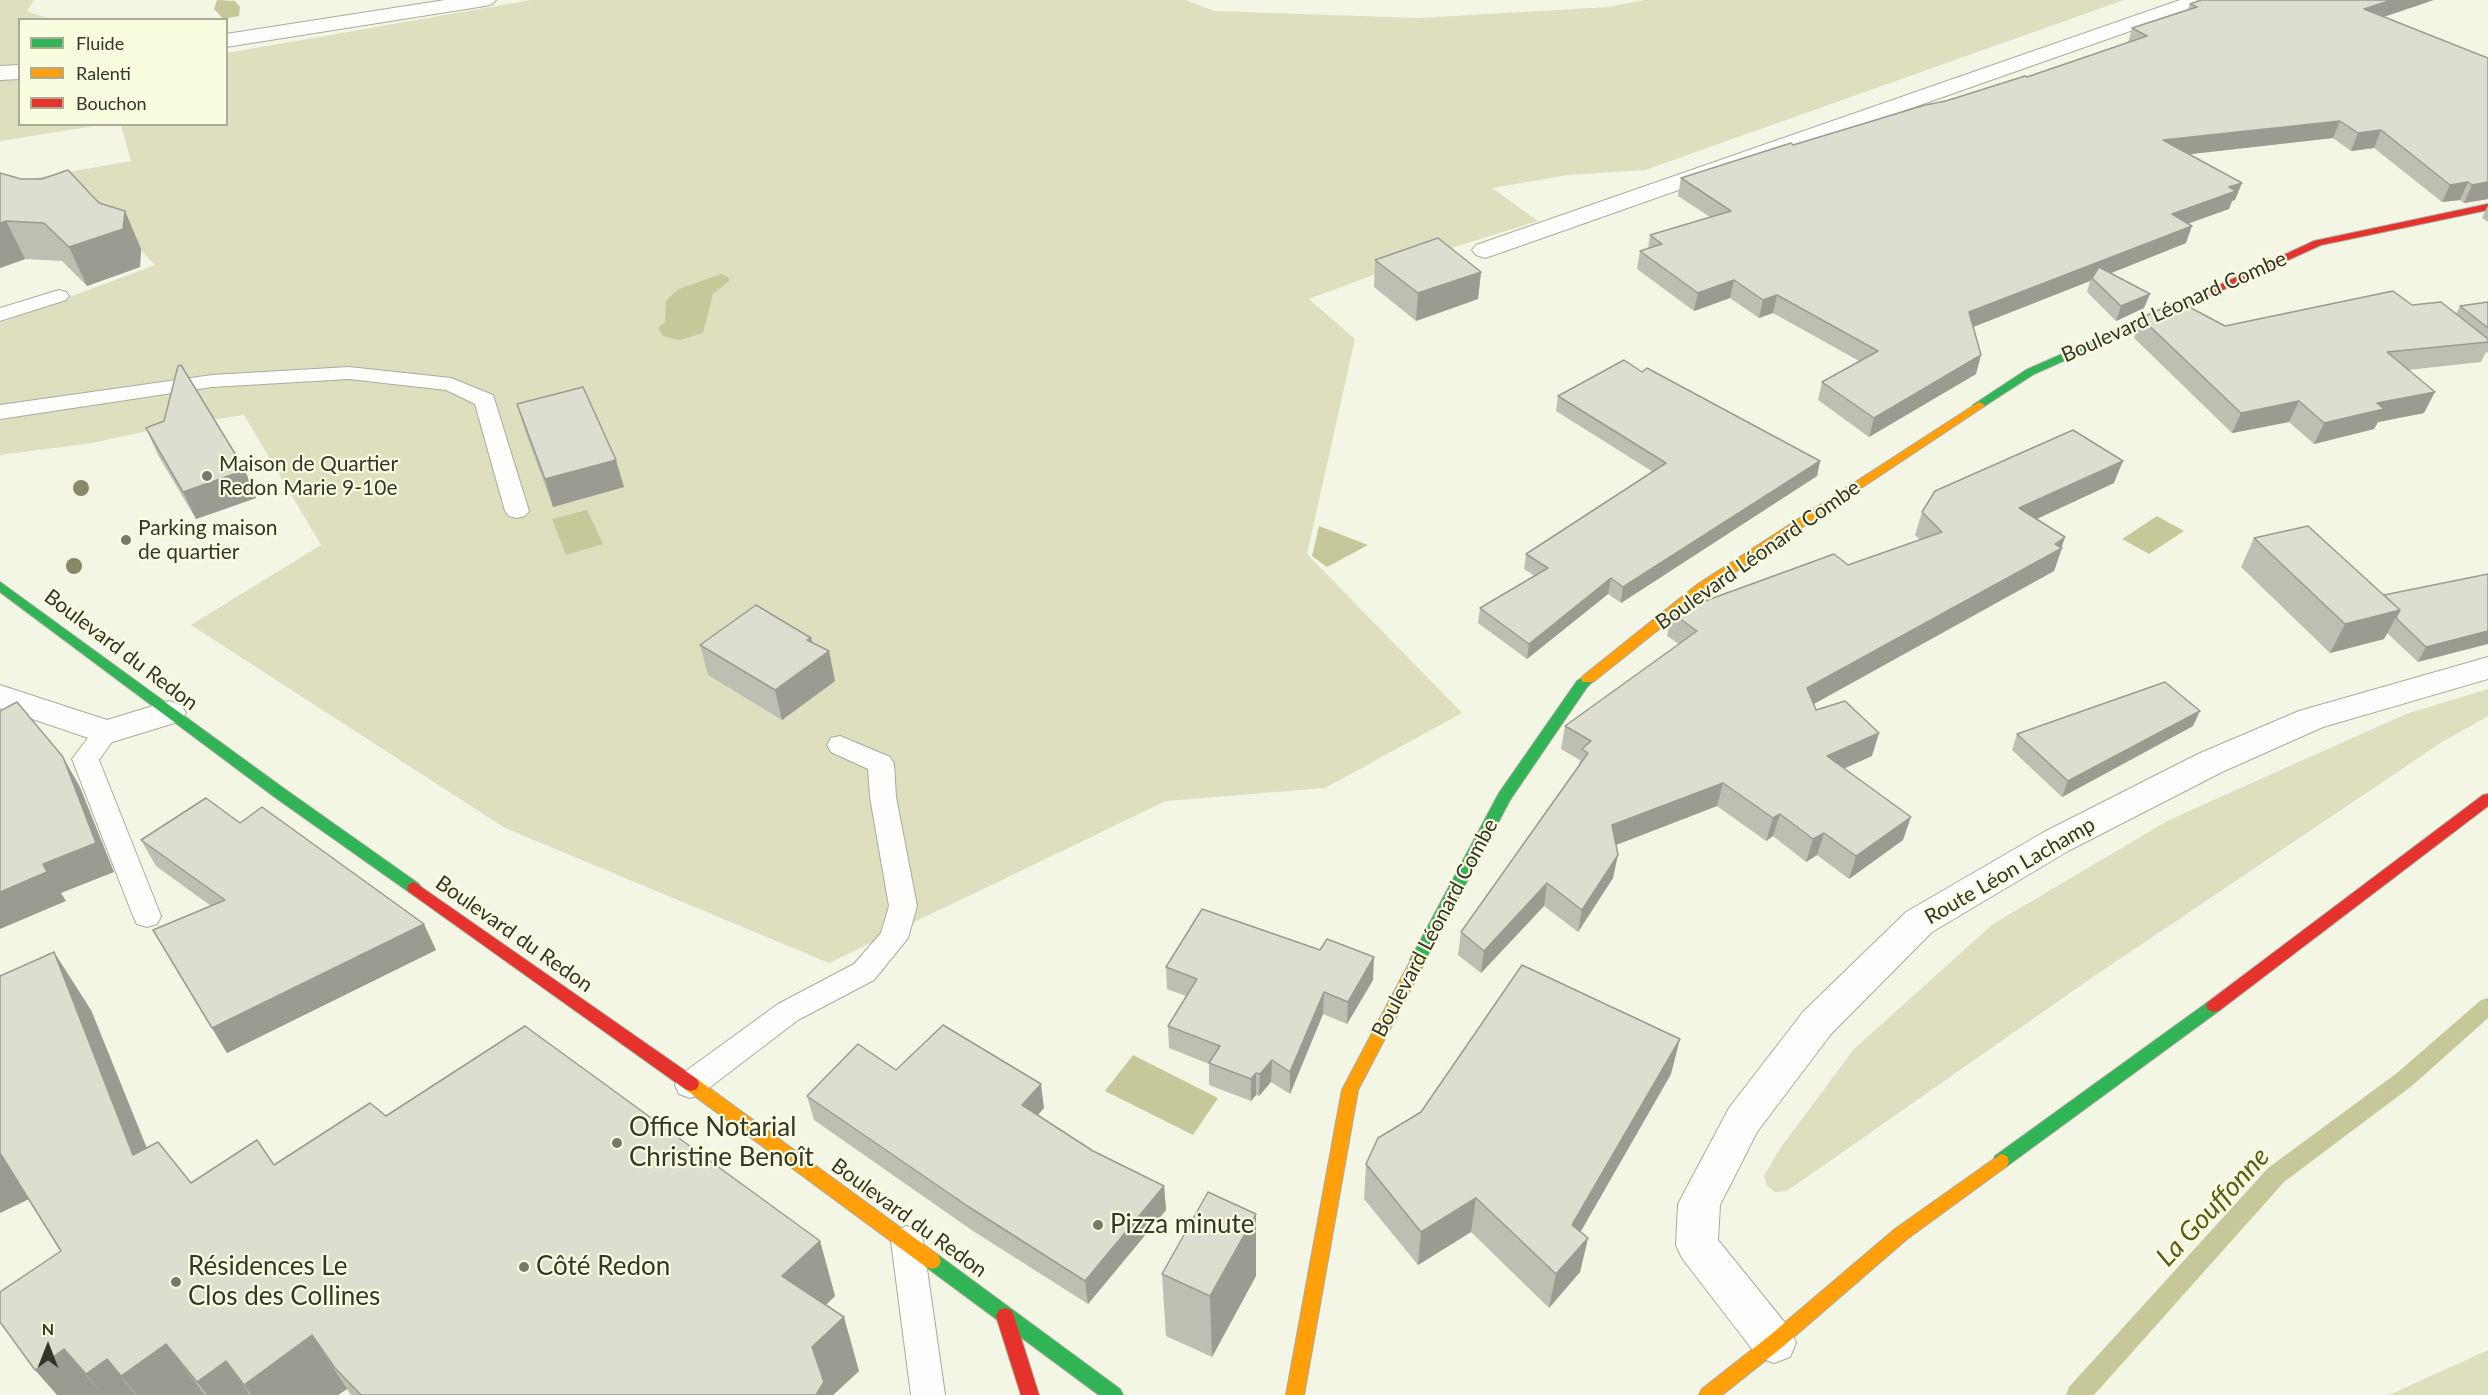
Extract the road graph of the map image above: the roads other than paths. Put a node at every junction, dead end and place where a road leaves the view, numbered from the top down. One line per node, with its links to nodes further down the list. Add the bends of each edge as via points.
1 (485, 0): 3 (street)
2 (2200, 0): 7 (street)
3 (228, 41)
4 (18, 72): 5 (street)
5 (0, 73)
6 (2488, 207): 27 (street, Boulevard Léonard Combe, via 2318,243 2030,372 1703,587 1582,684 1504,797 1350,1090)
7 (1485, 250)
8 (59, 296): 9 (lane)
9 (0, 315)
10 (0, 412): 11 (lane, via 223,380 349,373 451,384 485,400)
11 (517, 511)
12 (0, 586): 15 (street, Boulevard du Redon)
13 (2488, 668): 23 (street, Route Léon Lachamp, via 2311,719 2210,763 2057,841 1919,922 1817,1023 1743,1120 1699,1204 1697,1245)
14 (0, 696): 16 (street)
15 (169, 712): 16 (street); 20 (street, Boulevard du Redon)
16 (106, 732): 19 (lane, via 85,759)
17 (840, 745): 20 (lane, via 881,764 903,906 894,938 864,972 788,1012)
18 (2488, 799): 23 (street, via 2251,979 1900,1234)
19 (147, 916)
20 (690, 1085): 21 (street, Boulevard du Redon)
21 (907, 1241): 22 (street, Boulevard du Redon); 24 (lane)
22 (1005, 1316): 25 (street); 26 (street, Boulevard du Redon)
23 (1774, 1343): 28 (street)
24 (928, 1395)
25 (1030, 1395)
26 (1114, 1395)
27 (1295, 1395)
28 (1708, 1395)

